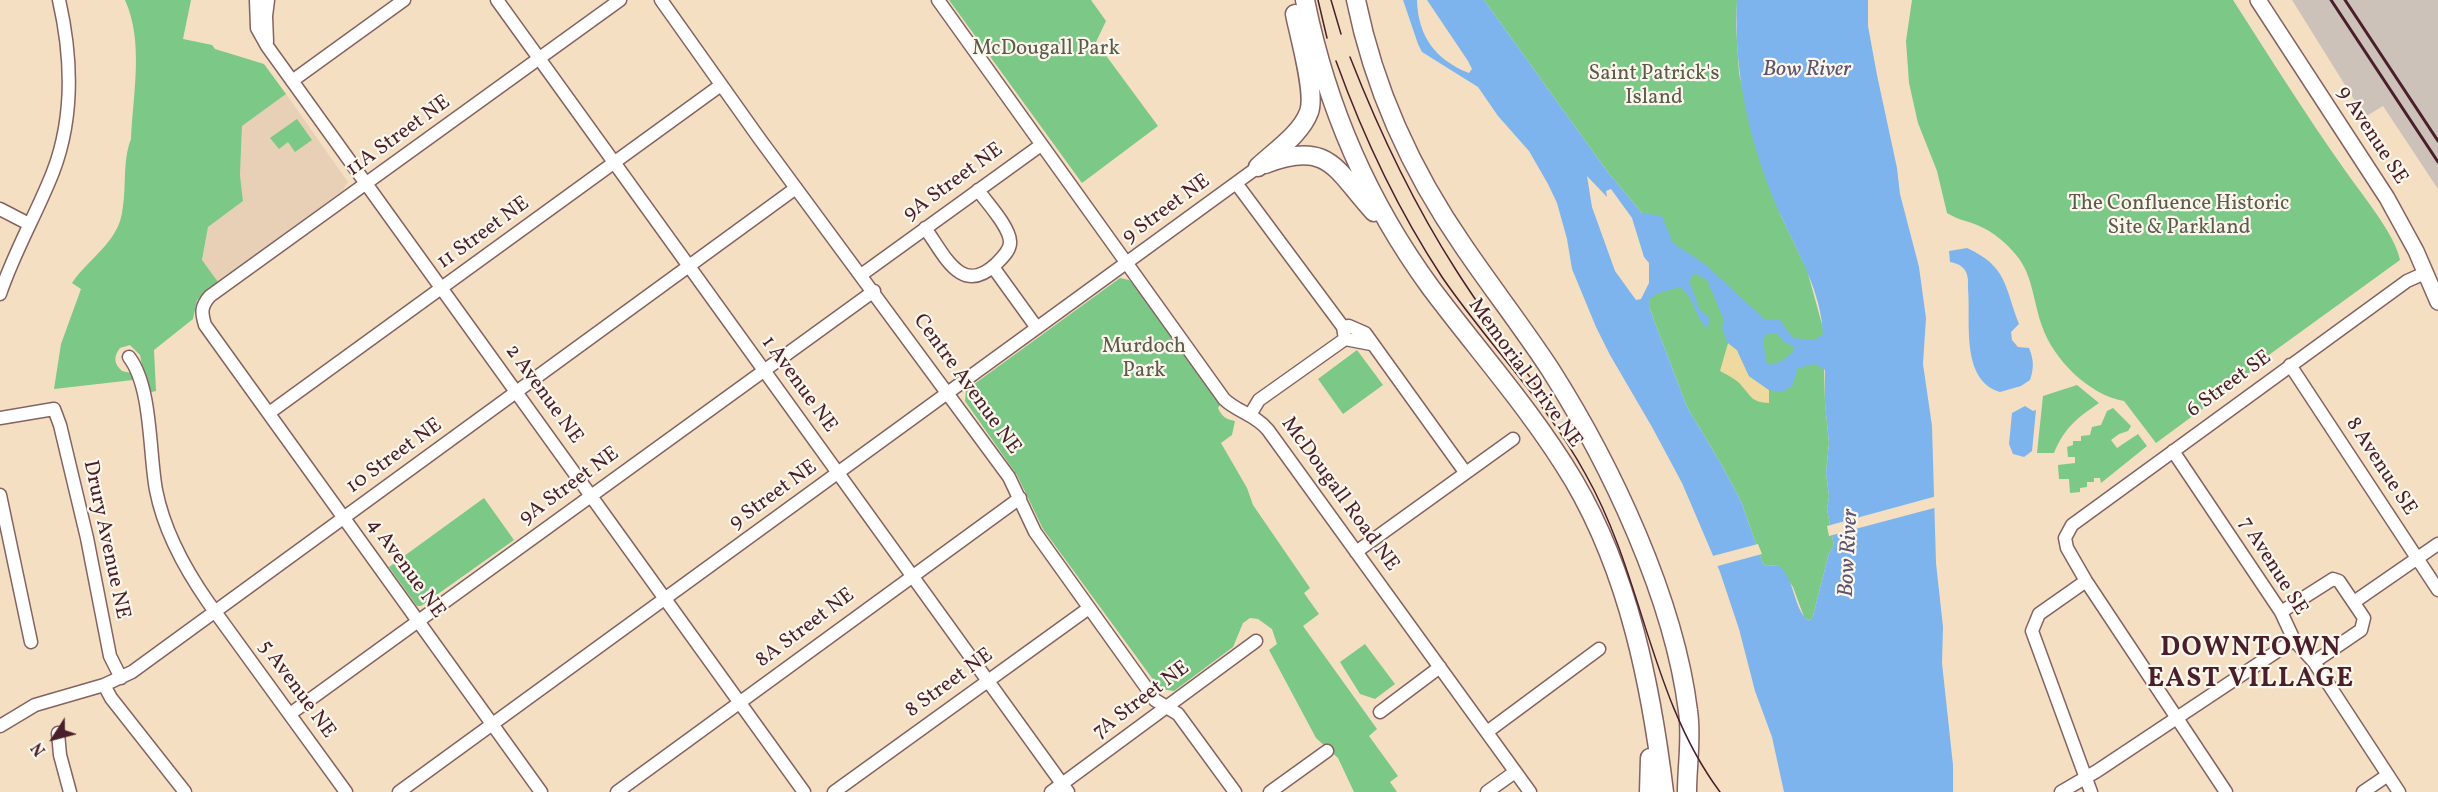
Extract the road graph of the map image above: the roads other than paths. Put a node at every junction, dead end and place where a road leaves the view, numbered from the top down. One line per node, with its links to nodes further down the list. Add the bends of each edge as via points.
1 (59, 0): 25 (street, via 67,33 70,75 66,119 53,172)
2 (256, 0): 13 (street, 2 Avenue NE, via 257,28)
3 (268, 0): 13 (street)
4 (404, 0): 15 (street)
5 (497, 0): 14 (street, 1 Avenue NE)
6 (620, 0): 14 (street, 11A Street NE)
7 (661, 0): 16 (street, Centre Avenue NE)
8 (938, 0): 17 (street, McDougall Road NE)
9 (1293, 0): 19 (highway, via 1310,93 1309,111 1294,134)
10 (1305, 0): 27 (highway, Memorial Drive NE, via 1312,37 1339,120 1357,164)
11 (1356, 0): 107 (highway, Memorial Drive NE, via 1374,71 1410,158 1463,246 1582,423 1636,535 1682,666 1689,714)
12 (2258, 0): 31 (main road, 9 Avenue SE, via 2387,198)
13 (267, 46): 15 (street, 2 Avenue NE)
14 (540, 59): 18 (street, 1 Avenue NE); 21 (street, 11A Street NE)
15 (292, 81): 21 (street, 2 Avenue NE)
16 (721, 85): 18 (street, 11 Street NE); 22 (street, Centre Avenue NE)
17 (1041, 145): 23 (street, 9A Street NE); 28 (street, McDougall Road NE)
18 (614, 162): 29 (street, 1 Avenue NE); 33 (street, 11 Street NE)
19 (1258, 167): 20 (street, 9 Street NE); 27 (highway, via 1300,154 1330,162)
20 (1236, 183): 28 (street, 9 Street NE); 39 (street)
21 (367, 184): 33 (street, 2 Avenue NE); 37 (street, 11A Street NE, via 210,296)
22 (796, 188): 29 (street, 10 Street NE); 32 (street, Centre Avenue NE)
23 (978, 190): 26 (street, 9A Street NE); 30 (street, via 1008,231 1011,243)
24 (0, 209): 25 (street)
25 (29, 224): 35 (street)
26 (925, 228): 30 (street, via 957,272 973,277); 32 (street, 9A Street NE)
27 (1395, 234): 72 (highway, Memorial Drive NE, via 1515,395 1574,482 1612,563)
28 (1127, 264): 38 (street, 9 Street NE); 46 (street, McDougall Road NE, via 1224,399)
29 (689, 266): 42 (street, 1 Avenue NE); 43 (street, 10 Street NE)
30 (993, 267): 38 (street)
31 (2425, 273): 36 (main road, 9 Avenue SE); 41 (street, 6 Street SE, via 2407,281)
32 (861, 275): 34 (street, Centre Avenue NE)
33 (442, 289): 43 (street, 2 Avenue NE); 45 (street, 11 Street NE)
34 (874, 291): 42 (street, 9A Street NE); 44 (street, Centre Avenue NE)
35 (0, 294)
36 (2438, 302)
37 (202, 308): 45 (street, 4 Avenue NE, via 205,325)
38 (1037, 328): 44 (street, 9 Street NE)
39 (1344, 333): 46 (street, via 1259,400); 50 (street, via 1371,344)
40 (129, 357): 65 (street, 5 Avenue NE, via 138,368 156,491 163,513 192,578)
41 (2290, 365): 49 (street, 6 Street SE); 58 (street, 8 Avenue SE)
42 (764, 371): 51 (street, 1 Avenue NE); 53 (street, 9A Street NE)
43 (517, 392): 53 (street, 2 Avenue NE); 55 (street, 10 Street NE)
44 (947, 394): 51 (street, 9 Street NE); 54 (street, Centre Avenue NE)
45 (269, 413): 55 (street, 4 Avenue NE)
46 (1250, 415): 57 (street, McDougall Road NE, via 1268,430)
47 (0, 418): 75 (street, Drury Avenue NE, via 54,409 87,538 110,656)
48 (1513, 439): 50 (street)
49 (2173, 451): 60 (street, 6 Street SE, via 2072,525 2065,538 2067,548); 66 (street, 7 Avenue SE)
50 (1465, 472): 57 (street)
51 (838, 473): 59 (street, 1 Avenue NE); 62 (street, 9 Street NE)
52 (0, 495): 70 (street)
53 (591, 496): 62 (street, 2 Avenue NE); 67 (street, 9A Street NE)
54 (1020, 498): 59 (street, 8A Street NE); 64 (street, Centre Avenue NE, via 1035,532)
55 (344, 518): 65 (street, 10 Street NE); 67 (street, 4 Avenue NE)
56 (2438, 544): 58 (street)
57 (1356, 552): 74 (street, McDougall Road NE)
58 (2417, 558): 61 (street, 8 Avenue SE); 63 (street)
59 (912, 576): 76 (street, 1 Avenue NE); 78 (street, 8A Street NE)
60 (2086, 581): 82 (street); 90 (street, via 2039,614 2032,631)
61 (2438, 590)
62 (666, 599): 78 (street, 2 Avenue NE); 83 (street, 9 Street NE)
63 (2354, 602): 66 (street, via 2339,581 2333,579); 73 (street, via 2364,618 2361,630)
64 (1089, 608): 76 (street, 8 Street NE); 79 (street, Centre Avenue NE, via 1155,700)
65 (215, 611): 75 (street, 10 Street NE); 81 (street, 5 Avenue NE)
66 (2281, 612): 68 (street, 7 Avenue SE)
67 (418, 621): 81 (street, 9A Street NE); 83 (street, 4 Avenue NE)
68 (2294, 640): 73 (street, 7 Avenue SE); 82 (street)
69 (1256, 641): 79 (street, 7A Street NE)
70 (31, 642)
71 (1599, 649): 85 (street)
72 (1642, 663): 105 (highway, via 1650,753); 106 (highway, Memorial Drive NE, via 1656,724)
73 (2314, 663): 89 (street, 7 Avenue SE)
74 (1440, 667): 80 (street); 85 (street, McDougall Road NE)
75 (121, 678): 77 (street, 10 Street NE)
76 (988, 680): 91 (street, 1 Avenue NE); 99 (street, 8 Street NE)
77 (104, 685): 84 (street, 10 Street NE, via 35,705); 93 (street)
78 (740, 702): 97 (street, 8A Street NE); 98 (street, 2 Avenue NE)
79 (1166, 706): 91 (street, 7A Street NE); 101 (street, Centre Avenue NE, via 1178,714)
80 (1380, 712)
81 (290, 714): 94 (street, 5 Avenue NE)
82 (2177, 718): 90 (street); 110 (street)
83 (492, 725): 95 (street, 9 Street NE); 96 (street, 4 Avenue NE)
84 (0, 726)
85 (1487, 732): 88 (street, McDougall Road NE)
86 (58, 733): 92 (street)
87 (1327, 751): 102 (street)
88 (1515, 772): 103 (street); 104 (street, McDougall Road NE)
89 (2388, 775): 111 (street); 112 (street, 7 Avenue SE)
90 (2085, 778): 108 (street); 109 (street)
91 (1066, 788): 100 (street, 7A Street NE)
92 (70, 792)
93 (185, 792)
94 (346, 792)
95 (399, 792)
96 (541, 792)
97 (617, 792)
98 (804, 792)
99 (834, 792)
100 (1051, 792)
101 (1235, 792)
102 (1270, 792)
103 (1487, 792)
104 (1530, 792)
105 (1649, 792)
106 (1664, 792)
107 (1687, 792)
108 (2061, 792)
109 (2091, 792)
110 (2226, 792)
111 (2363, 792)
112 (2399, 792)

